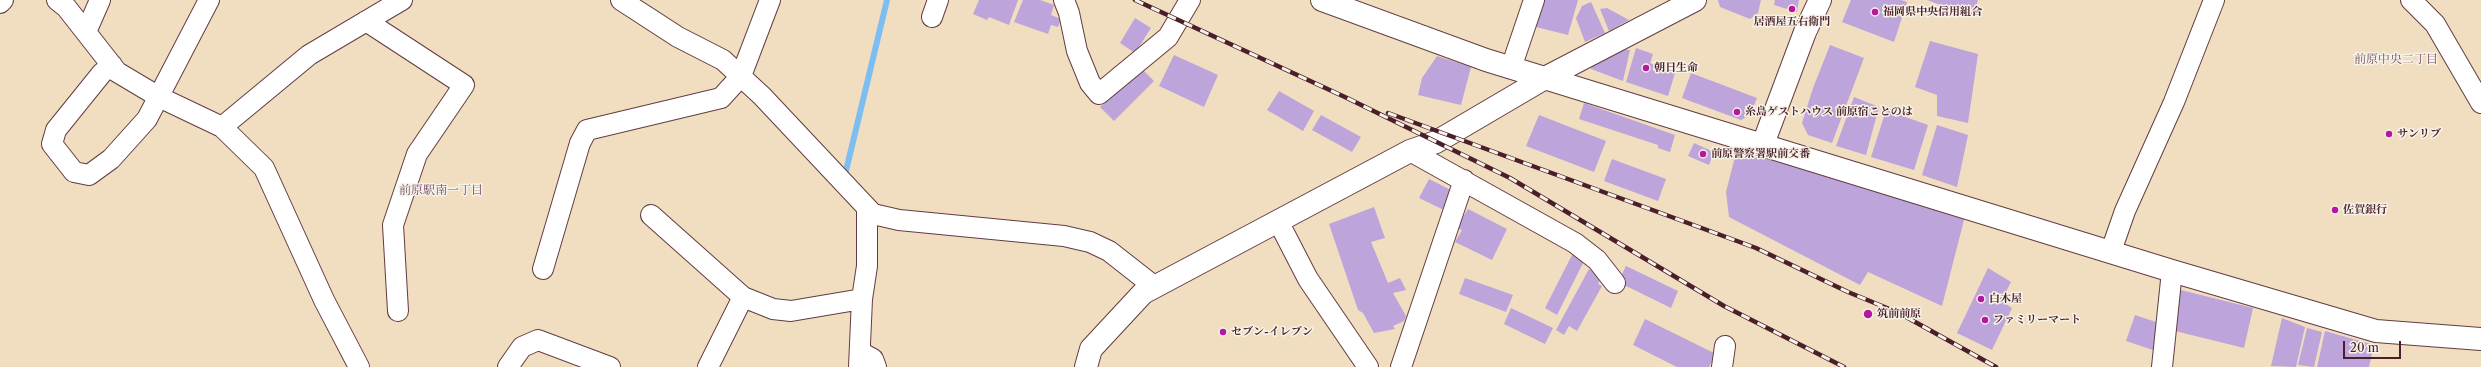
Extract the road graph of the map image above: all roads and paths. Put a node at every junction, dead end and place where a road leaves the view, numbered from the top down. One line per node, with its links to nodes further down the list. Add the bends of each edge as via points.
1 (3, 0): 16 (street)
2 (57, 0): 18 (street)
3 (100, 0): 18 (street)
4 (209, 0): 23 (street)
5 (402, 0): 17 (street)
6 (621, 0): 21 (street, via 678,37 723,60)
7 (770, 0): 21 (street)
8 (1064, 0): 9 (street, via 1077,51 1090,83 1099,94 1168,37)
9 (1190, 0)
10 (1322, 0): 20 (street)
11 (1534, 0): 20 (street)
12 (1695, 0): 22 (street)
13 (1820, 0): 26 (street, via 1805,32)
14 (2214, 0): 32 (street, via 2174,102 2125,211)
15 (2414, 1): 24 (street, via 2435,24)
16 (0, 3)
17 (366, 21): 25 (street, via 310,55); 39 (street, via 464,85 417,154 393,225)
18 (86, 32): 19 (street)
19 (112, 65): 23 (street, via 117,72); 23 (street, via 102,73 56,130 52,144 74,172 89,175 111,159 147,119)
20 (1511, 68): 22 (street)
21 (741, 76): 29 (street); 33 (street, via 722,98 587,130 580,143)
22 (1545, 78): 26 (street); 27 (street, via 1436,142)
23 (159, 97): 25 (street)
24 (2481, 103)
25 (222, 127): 43 (street, via 264,168 324,300)
26 (1763, 144): 32 (street)
27 (1410, 150): 28 (street); 31 (street)
28 (1464, 180): 35 (street, via 1575,242 1596,260); 50 (street)
29 (867, 211): 36 (street, via 899,220 1064,236 1090,242 1109,251); 38 (street, via 867,266)
30 (651, 215): 37 (street)
31 (1278, 221): 36 (street); 49 (street, via 1308,279)
32 (2111, 251): 34 (street)
33 (542, 269)
34 (2172, 271): 40 (street, via 2376,331); 52 (street)
35 (1615, 283)
36 (1155, 287): 48 (street, via 1143,293 1091,349)
37 (743, 296): 38 (street, via 773,309 791,311); 46 (street)
38 (862, 299): 42 (street)
39 (398, 312)
40 (2481, 339)
41 (1725, 346): 51 (street)
42 (859, 359): 47 (street, via 873,359)
43 (359, 367)
44 (508, 367): 45 (street, via 522,347 538,340)
45 (610, 367)
46 (708, 367)
47 (876, 367)
48 (1086, 367)
49 (1368, 367)
50 (1401, 367)
51 (1722, 367)
52 (2162, 367)

